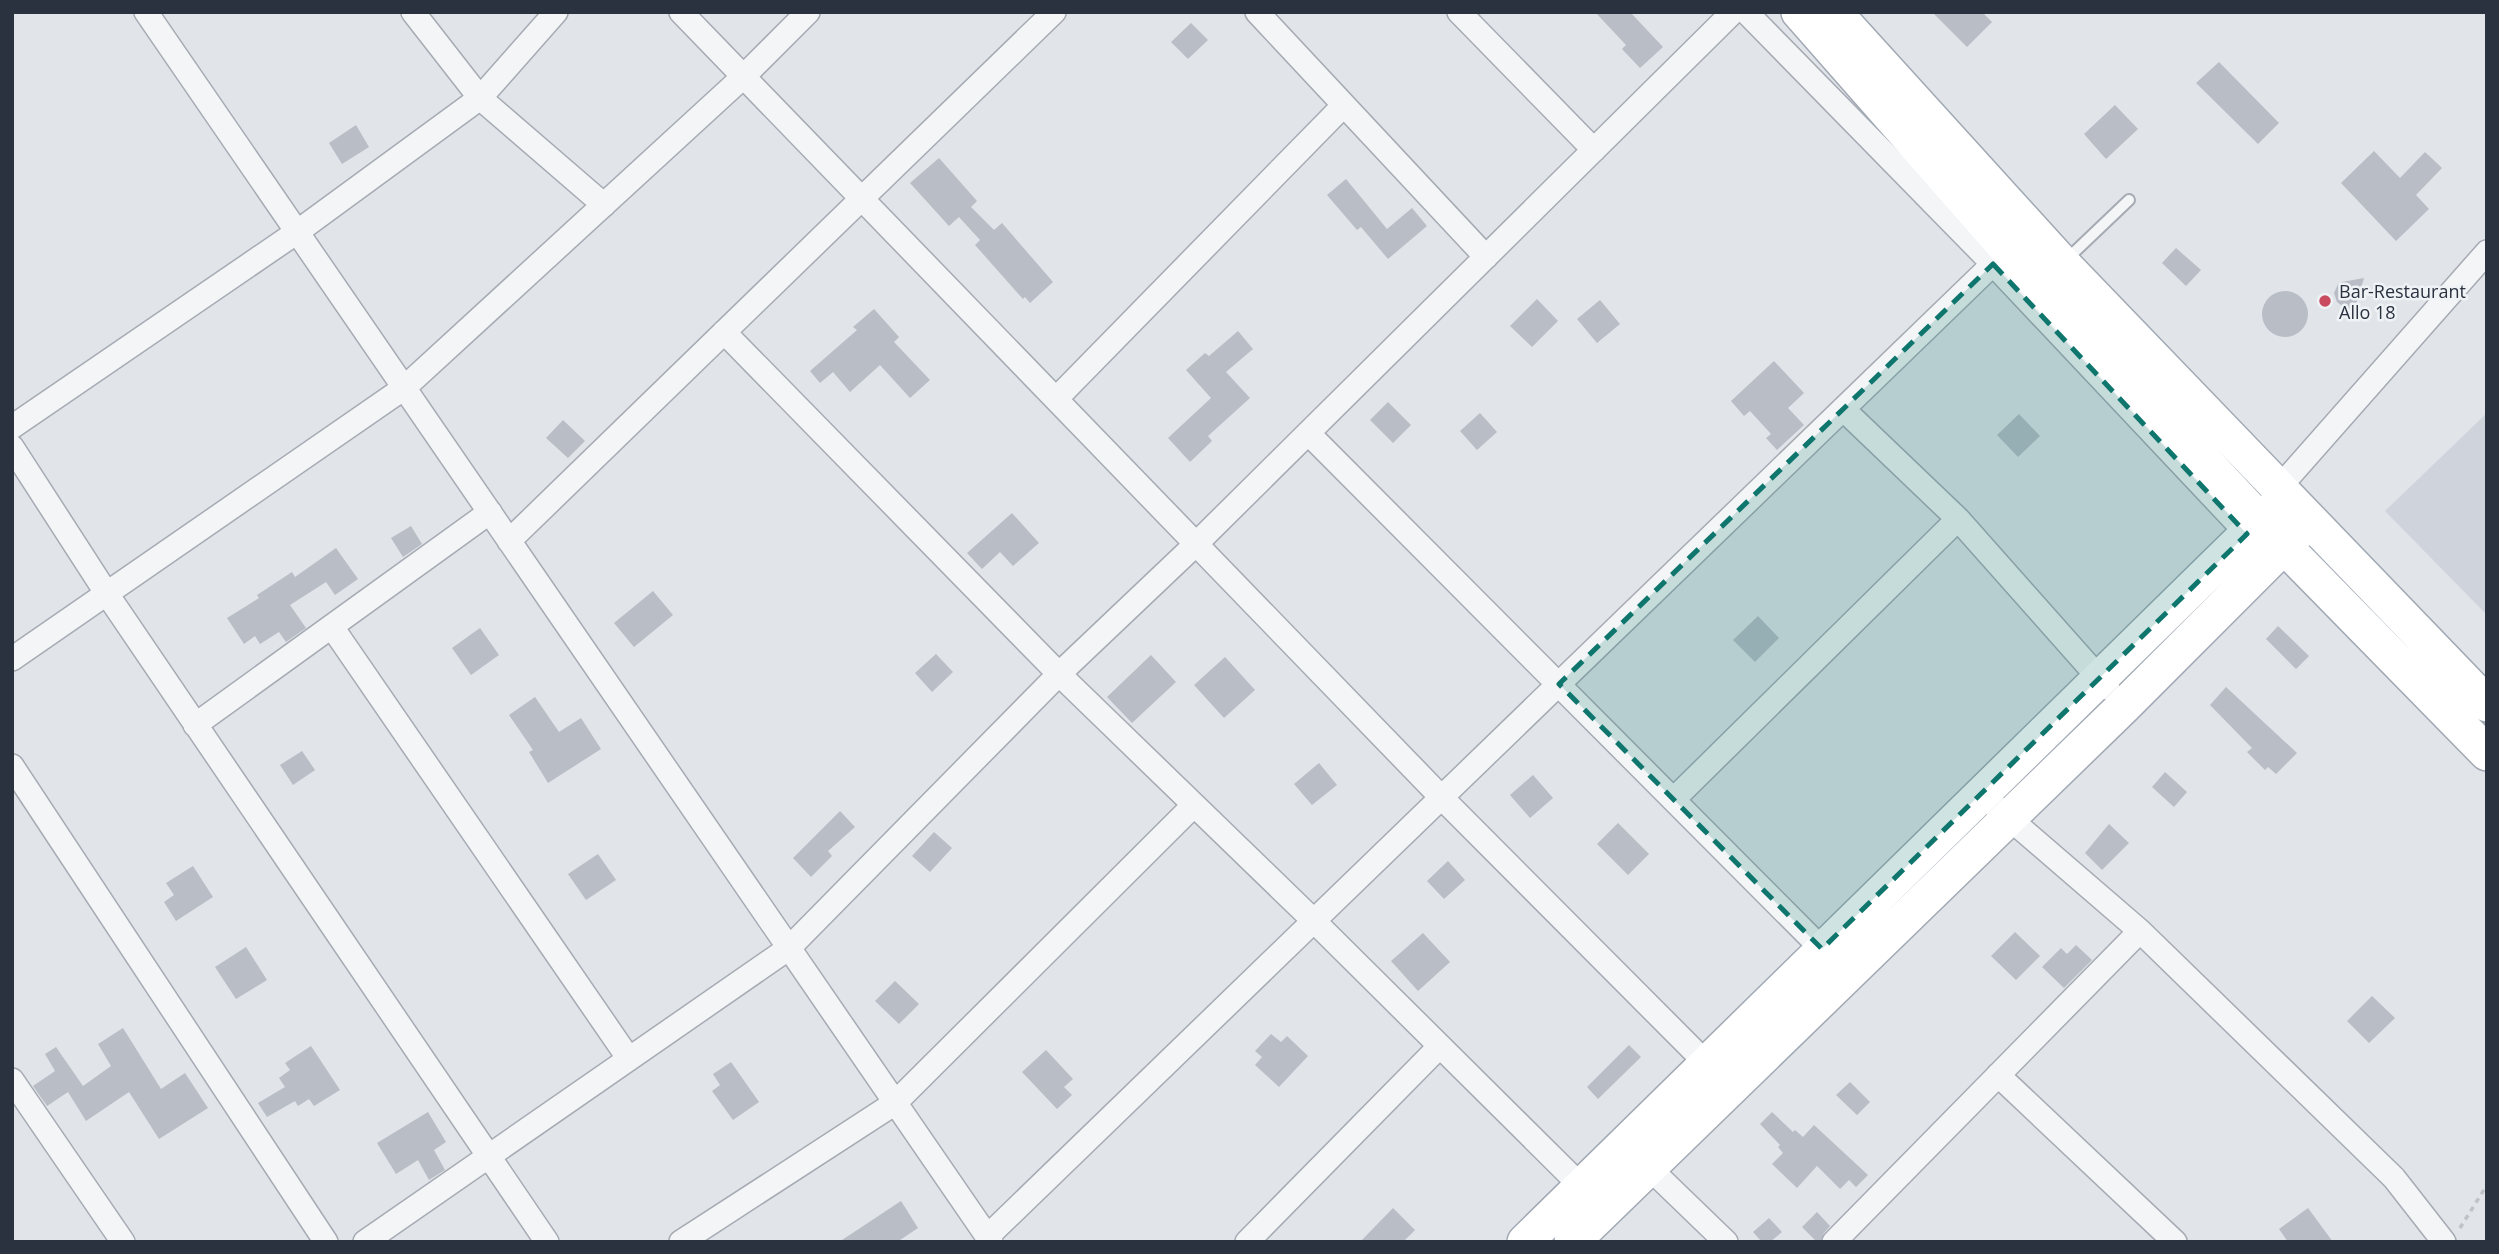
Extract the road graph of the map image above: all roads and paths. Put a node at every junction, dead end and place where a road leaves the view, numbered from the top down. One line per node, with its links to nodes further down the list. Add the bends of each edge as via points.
1 (146, 12): 20 (street)
2 (413, 12): 14 (street)
3 (556, 12): 14 (street)
4 (681, 12): 13 (street)
5 (808, 12): 13 (street)
6 (1054, 12): 17 (street)
7 (1257, 12): 15 (street)
8 (1459, 12): 16 (street)
9 (1733, 12): 16 (street)
10 (1746, 12): 23 (street)
11 (1799, 12): 24 (main road)
12 (1833, 12): 24 (main road)
13 (743, 77): 17 (street); 19 (street)
14 (480, 98): 19 (street); 20 (street)
15 (1343, 105): 22 (street); 27 (street)
16 (1594, 150): 22 (street)
17 (862, 199): 25 (street); 27 (street)
18 (2129, 200): 24 (lane)
19 (604, 205): 26 (street)
20 (297, 232): 26 (street); 29 (street)
21 (2487, 252): 32 (street)
22 (1486, 257): 30 (street)
23 (1993, 264): 28 (street); 36 (street)
24 (2051, 274): 32 (main road); 36 (main road)
25 (724, 332): 37 (street); 43 (street)
26 (404, 388): 33 (street); 40 (street)
27 (1056, 399): 38 (street)
28 (1843, 409): 34 (street); 45 (street)
29 (12, 427)
30 (1308, 433): 38 (street); 45 (street)
31 (12, 447): 40 (street)
32 (2282, 493): 35 (main road); 36 (main road)
33 (490, 512): 37 (street); 41 (street)
34 (1958, 519): 44 (street); 53 (street)
35 (2309, 522): 39 (main road); 46 (main road)
36 (2254, 527): 39 (main road); 44 (main road)
37 (509, 541): 58 (street)
38 (1196, 544): 43 (street); 52 (street)
39 (2277, 553): 47 (main road); 49 (main road)
40 (107, 594): 42 (street); 48 (street)
41 (332, 627): 48 (street); 61 (street)
42 (12, 659)
43 (1059, 674): 54 (street); 58 (street)
44 (2099, 679): 47 (street); 51 (main road)
45 (1559, 684): 52 (street); 53 (street)
46 (2487, 704)
47 (2124, 706): 55 (main road)
48 (195, 725): 67 (street)
49 (2487, 753)
50 (12, 766): 73 (street)
51 (1981, 794): 55 (street); 59 (main road)
52 (1442, 798): 56 (street); 62 (street)
53 (1674, 799): 59 (street)
54 (1194, 805): 56 (street); 65 (street)
55 (2008, 817): 57 (street); 62 (main road)
56 (1314, 921): 60 (street); 71 (street)
57 (2140, 931): 63 (street); 70 (street)
58 (789, 948): 61 (street); 65 (street)
59 (1822, 949): 62 (main road)
60 (1440, 1046): 69 (street); 77 (street)
61 (629, 1059): 67 (street)
62 (1718, 1074): 66 (main road)
63 (1998, 1075): 81 (street); 82 (street)
64 (12, 1080): 72 (street)
65 (895, 1103): 71 (street); 76 (street)
66 (1636, 1155): 69 (main road); 79 (main road); 80 (street)
67 (488, 1156): 74 (street); 75 (street)
68 (2487, 1185): 70 (path)
69 (1581, 1186): 78 (main road)
70 (2451, 1236)
71 (989, 1239)
72 (123, 1242)
73 (326, 1242)
74 (365, 1242)
75 (547, 1242)
76 (681, 1242)
77 (1247, 1242)
78 (1525, 1242)
79 (1572, 1242)
80 (1726, 1242)
81 (1834, 1242)
82 (2175, 1242)

